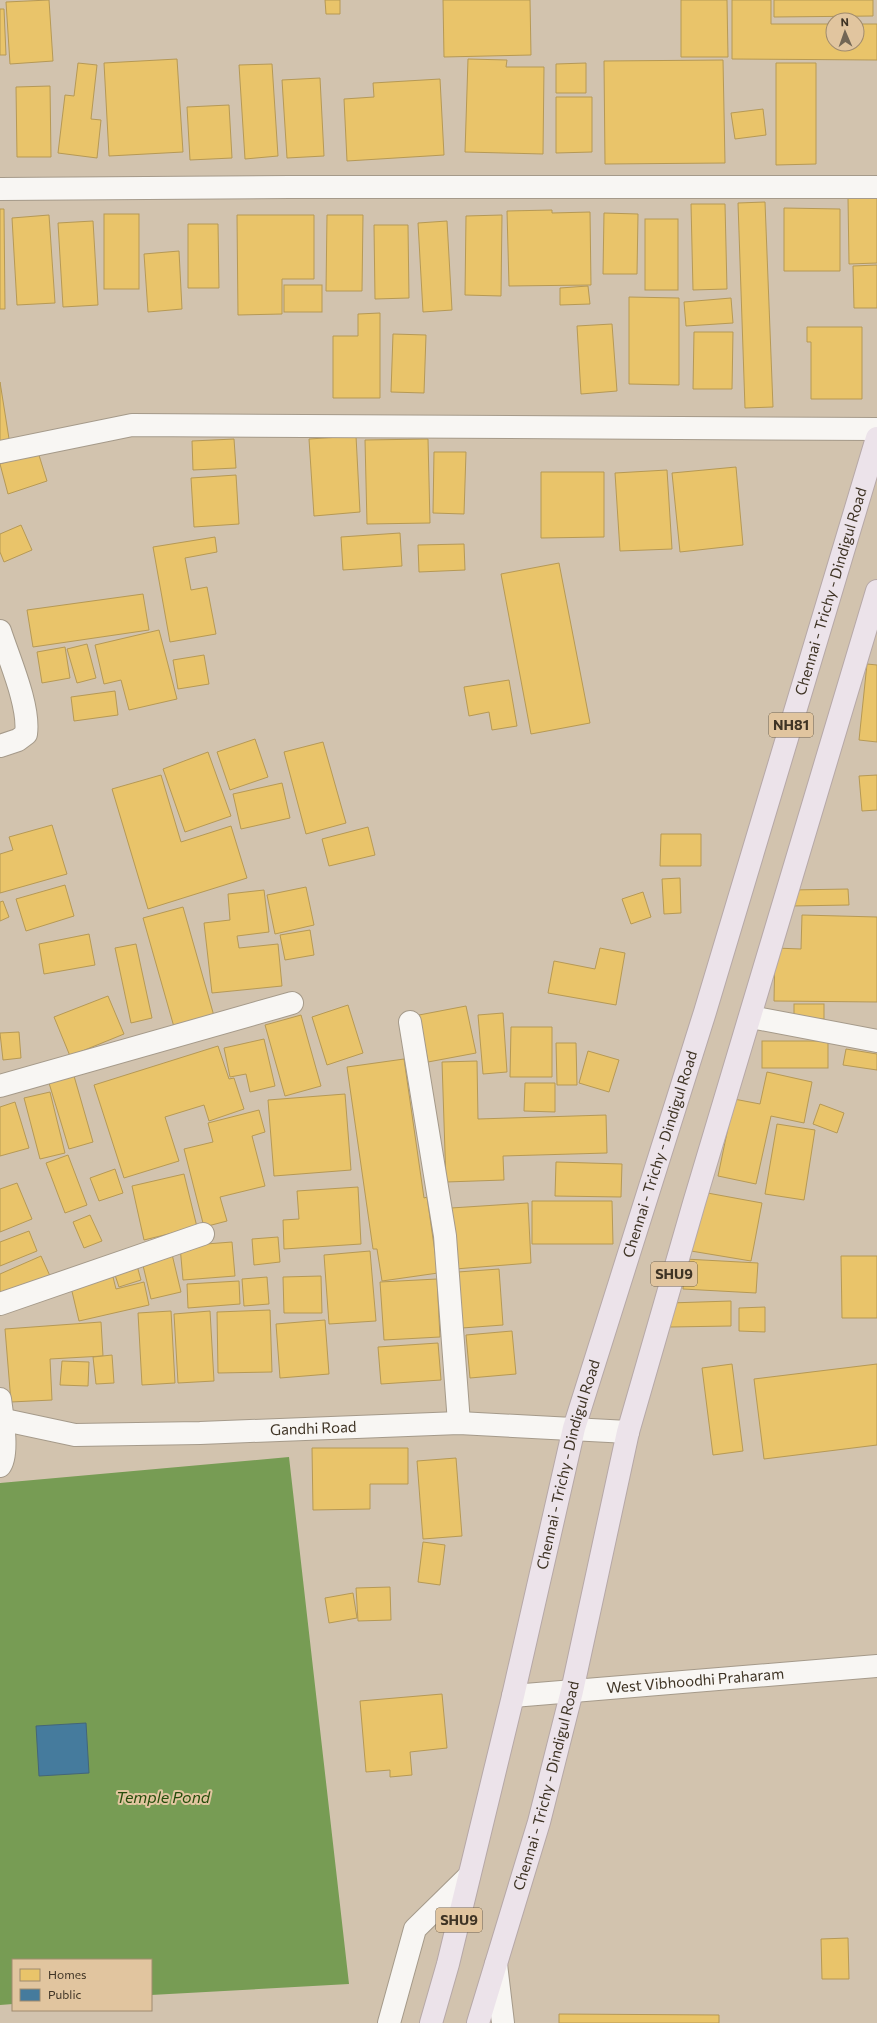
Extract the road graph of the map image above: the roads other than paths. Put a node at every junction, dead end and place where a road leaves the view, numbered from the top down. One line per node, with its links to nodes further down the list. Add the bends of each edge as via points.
1 (877, 187): 2 (street)
2 (0, 189)
3 (877, 429): 5 (street, via 132,425)
4 (877, 438): 10 (highway, Chennai - Trichy - Dindigul Road / NH81)
5 (0, 452)
6 (877, 591): 11 (highway, Chennai - Trichy - Dindigul Road / SHU9)
7 (0, 631): 8 (street, via 28,723 26,734 18,740)
8 (0, 746)
9 (292, 1003): 14 (street)
10 (705, 1012): 19 (highway, Chennai - Trichy - Dindigul Road / SHU9)
11 (750, 1017): 13 (street); 20 (highway, Chennai - Trichy - Dindigul Road / SHU9)
12 (410, 1022): 18 (street, via 445,1236)
13 (877, 1041)
14 (0, 1086)
15 (203, 1234): 16 (street)
16 (0, 1304)
17 (1, 1413): 18 (street, Gandhi Road, via 75,1435); 21 (street, via 4,1456)
18 (459, 1423): 19 (street, Gandhi Road)
19 (574, 1428): 20 (street, Gandhi Road); 24 (highway, Chennai - Trichy - Dindigul Road / SHU9)
20 (628, 1432): 23 (highway, Chennai - Trichy - Dindigul Road / SHU9)
21 (0, 1466)
22 (877, 1666): 23 (street, West Vibhoodhi Praharam)
23 (572, 1691): 24 (street, West Vibhoodhi Praharam); 26 (highway, Chennai - Trichy - Dindigul Road / SHU9, via 539,1822)
24 (513, 1696): 25 (highway, Chennai - Trichy - Dindigul Road / SHU9)
25 (469, 1876): 27 (street, via 415,1929); 28 (highway, SHU9)
26 (496, 1964): 29 (highway, SHU9); 30 (street)
27 (389, 2023)
28 (431, 2023)
29 (478, 2023)
30 (503, 2023)

